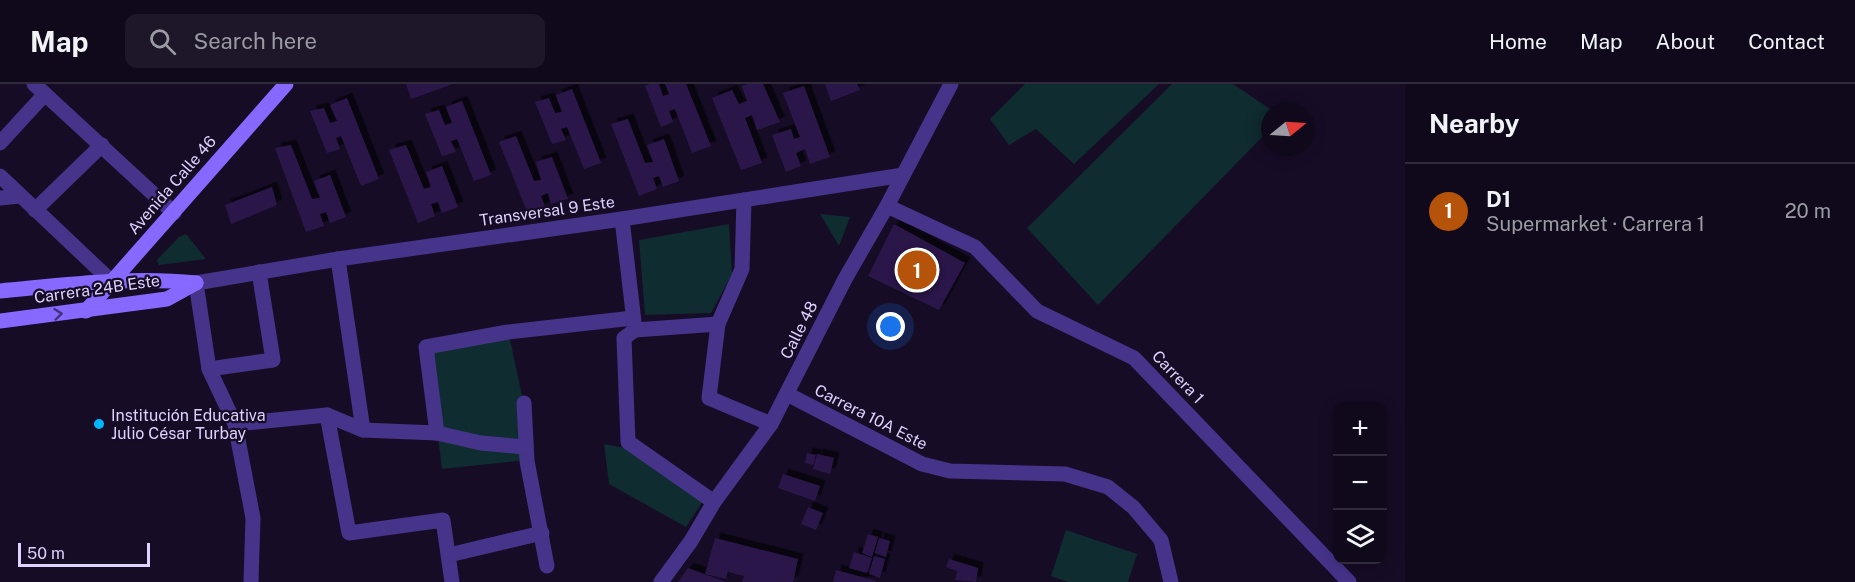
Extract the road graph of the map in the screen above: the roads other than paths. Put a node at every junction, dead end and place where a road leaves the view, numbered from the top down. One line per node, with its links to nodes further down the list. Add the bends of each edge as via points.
1 (286, 84): 13 (main road, Avenida Calle 46)
2 (951, 84): 6 (street, Calle 48)
3 (39, 89): 4 (street); 5 (street)
4 (0, 142)
5 (102, 145): 12 (street); 13 (street)
6 (903, 175): 10 (street, Transversal 9 Este); 11 (street, Calle 48)
7 (0, 176): 8 (street)
8 (20, 196): 9 (street); 12 (street)
9 (0, 198)
10 (744, 200): 14 (street, Transversal 9 Este); 23 (street, via 742,269)
11 (887, 206): 25 (street, Calle 48); 41 (street, Carrera 1, via 975,247 1037,311 1134,358)
12 (36, 210): 17 (street)
13 (174, 213): 17 (main road, Avenida Calle 46)
14 (622, 219): 15 (street, Transversal 9 Este); 22 (street)
15 (338, 259): 16 (street, Transversal 9 Este); 30 (street)
16 (258, 272): 18 (street, Transversal 9 Este); 24 (street, via 273,360)
17 (111, 281): 18 (main road, via 161,279); 19 (main road); 20 (main road, Avenida Calle 46)
18 (196, 283): 20 (main road, Carrera 24B Este, via 167,299); 24 (street)
19 (0, 291)
20 (86, 311): 21 (main road, Carrera 24B Este, one-way to 20)
21 (0, 321)
22 (634, 324): 23 (street); 31 (street, via 508,332 426,347); 33 (street, via 624,338 628,442)
23 (718, 324): 29 (street, via 709,398)
24 (209, 369): 28 (street)
25 (787, 394): 29 (street, Calle 48); 40 (street, Carrera 10A Este, via 922,464 950,471 1065,474 1108,487 1133,507 1161,540)
26 (524, 403): 32 (street)
27 (327, 416): 28 (street); 30 (street); 35 (street, via 349,533 443,520)
28 (235, 424): 37 (street, via 253,518)
29 (771, 424): 33 (street, Calle 48)
30 (363, 430): 31 (street)
31 (437, 433): 32 (street)
32 (525, 447): 34 (street)
33 (714, 502): 39 (street, Calle 48)
34 (542, 534): 35 (street); 36 (street)
35 (449, 555): 38 (street)
36 (548, 566)
37 (251, 582)
38 (452, 582)
39 (661, 582)
40 (1171, 582)
41 (1348, 582)

